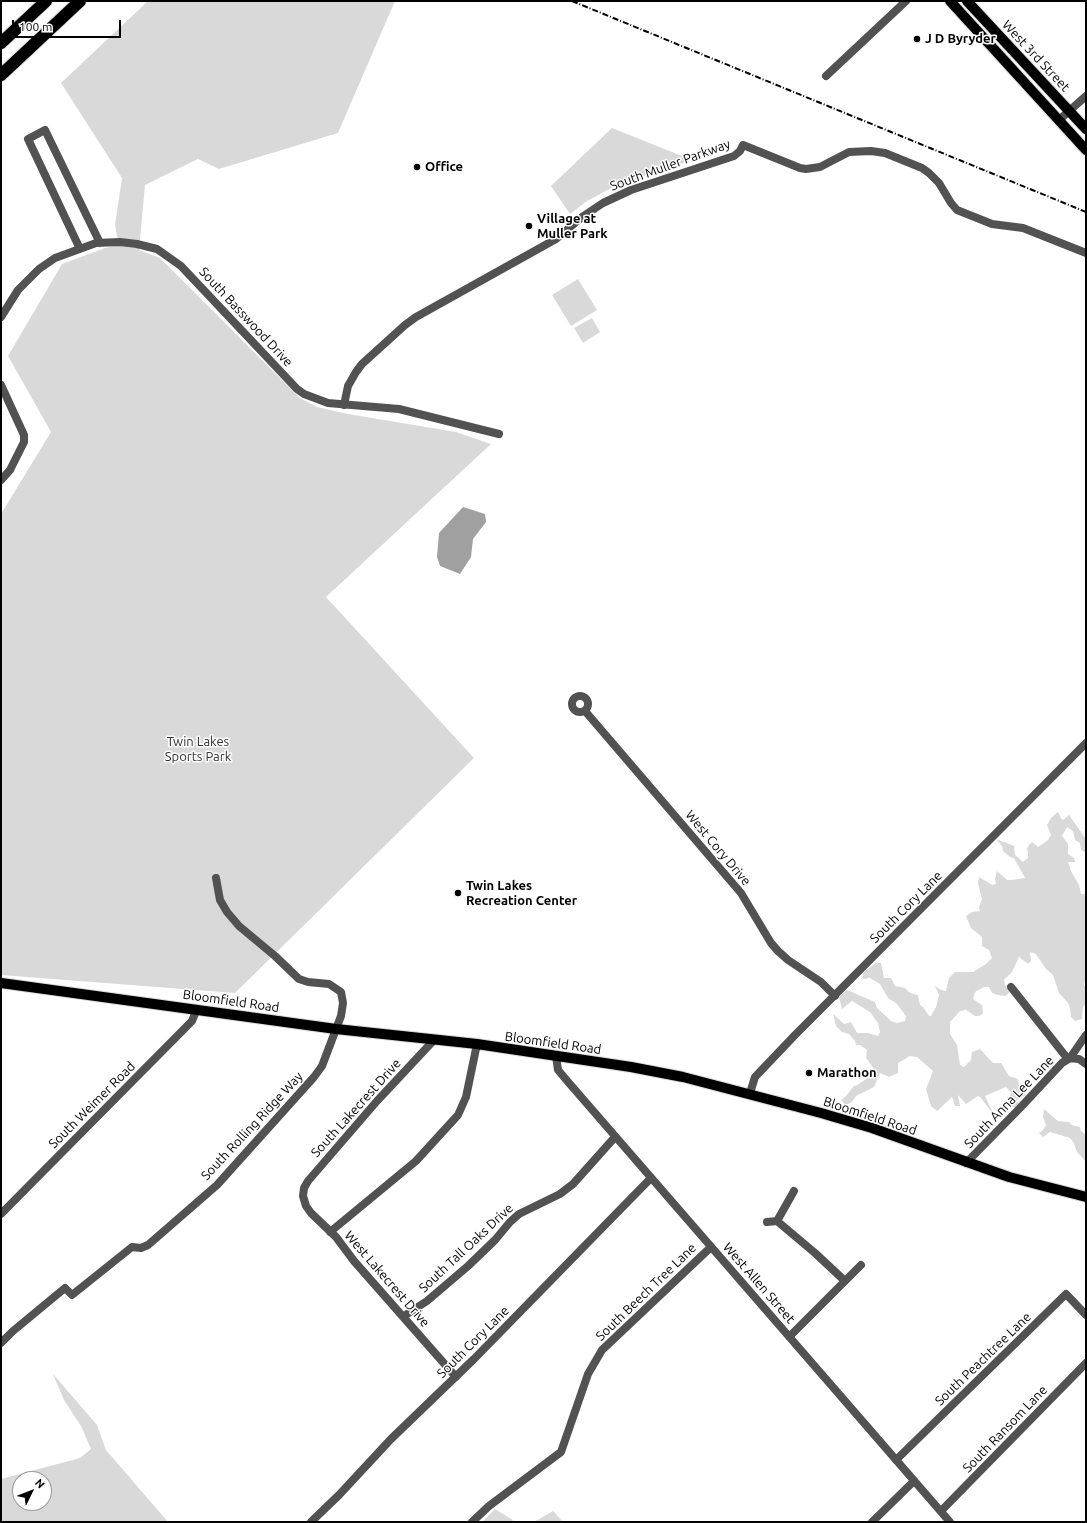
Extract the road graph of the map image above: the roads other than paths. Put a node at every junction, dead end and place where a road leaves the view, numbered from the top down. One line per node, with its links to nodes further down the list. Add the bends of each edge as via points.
1 (46, 1): 7 (highway)
2 (80, 1): 9 (highway)
3 (906, 1): 10 (street)
4 (950, 1): 8 (main road, West 3rd Street)
5 (967, 1): 6 (main road, West 3rd Street)
6 (1005, 42): 8 (main road); 12 (main road, West 3rd Street)
7 (1, 43)
8 (996, 51): 13 (main road, West 3rd Street)
9 (1, 75)
10 (826, 76)
11 (1086, 96): 12 (street)
12 (1070, 110): 13 (street); 14 (main road, West 3rd Street)
13 (1059, 120): 15 (main road, West 3rd Street)
14 (1086, 129)
15 (1086, 150)
16 (100, 243): 17 (street, South Basswood Drive); 17 (street, via 45,130 28,139); 21 (street, South Basswood Drive, via 126,242 157,249 191,275 297,389 313,399)
17 (80, 249): 19 (street, South Basswood Drive, via 55,258 39,269 18,290)
18 (1086, 253): 21 (street, South Muller Parkway, via 1023,228 992,224 957,210 929,173 885,153 864,150 849,152 820,167 806,169 743,145 734,156 631,190 602,203 556,239 416,318 399,330 359,368 348,386)
19 (1, 317)
20 (1, 385): 23 (street, via 24,434 24,442 10,470)
21 (344, 405): 22 (street, South Basswood Drive, via 399,409)
22 (500, 434)
23 (1, 480)
24 (585, 711): 29 (street, West Cory Drive, via 741,893 775,947)
25 (1086, 743): 29 (street, South Cory Lane)
26 (216, 878): 31 (street, via 220,900 239,926 299,979 330,984 339,991 343,1003)
27 (1, 983): 30 (main road, Bloomfield Road)
28 (1011, 987): 36 (street, via 1067,1058)
29 (835, 996): 38 (street, South Cory Lane, via 755,1077)
30 (197, 1010): 31 (main road, Bloomfield Road); 45 (street, South Weimer Road, via 192,1021)
31 (336, 1029): 33 (main road, Bloomfield Road); 55 (street, South Rolling Ridge Way, via 322,1066 314,1077 217,1185 148,1244 141,1248 132,1247 72,1296 66,1288)
32 (1086, 1035): 36 (street, South Anna Lee Lane)
33 (434, 1040): 34 (main road, Bloomfield Road); 43 (street, South Lakecrest Drive, via 308,1181)
34 (477, 1044): 35 (main road, Bloomfield Road); 48 (street, via 466,1097 458,1116 416,1161)
35 (556, 1056): 38 (main road, Bloomfield Road, via 683,1077); 39 (street, West Allen Street, via 558,1070)
36 (1070, 1058): 37 (street, via 1079,1059); 40 (street, South Anna Lee Lane, via 1062,1063)
37 (1086, 1064)
38 (750, 1093): 40 (main road, Bloomfield Road, via 872,1128)
39 (615, 1137): 41 (street, West Allen Street); 53 (street, South Tall Oaks Drive, via 573,1184 560,1194 519,1214 468,1266 427,1301)
40 (966, 1163): 44 (main road, Bloomfield Road)
41 (651, 1178): 49 (street, West Allen Street); 57 (street, South Cory Lane)
42 (794, 1191): 46 (street)
43 (303, 1196): 48 (street, West Lakecrest Drive, via 308,1210)
44 (1086, 1197)
45 (1, 1214)
46 (777, 1221): 47 (street); 51 (street)
47 (768, 1222)
48 (330, 1232): 53 (street, West Lakecrest Drive)
49 (711, 1246): 54 (street, West Allen Street); 62 (street, South Beech Tree Lane, via 602,1350 588,1374 561,1452)
50 (861, 1265): 51 (street)
51 (845, 1281): 54 (street)
52 (1086, 1315): 58 (street, South Peachtree Lane, via 1066,1294)
53 (404, 1316): 57 (street, West Lakecrest Drive)
54 (790, 1336): 58 (street, West Allen Street)
55 (1, 1343)
56 (1086, 1363): 60 (street, South Ransom Lane)
57 (456, 1377): 61 (street, South Cory Lane, via 391,1439)
58 (896, 1460): 59 (street, West Allen Street)
59 (914, 1481): 60 (street, West Allen Street); 63 (street)
60 (940, 1511): 64 (street, West Allen Street)
61 (312, 1522)
62 (472, 1522)
63 (872, 1522)
64 (950, 1522)

